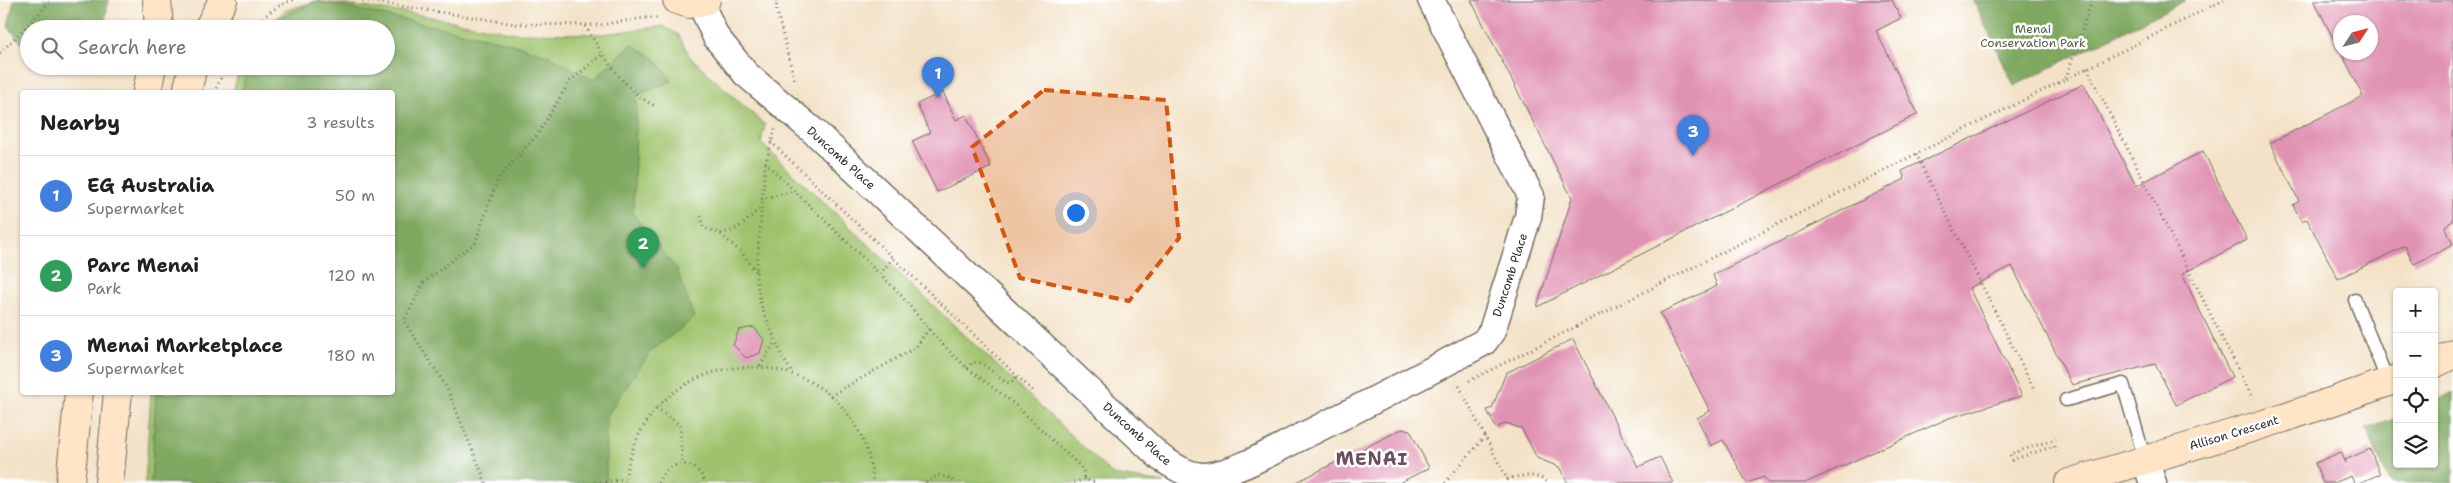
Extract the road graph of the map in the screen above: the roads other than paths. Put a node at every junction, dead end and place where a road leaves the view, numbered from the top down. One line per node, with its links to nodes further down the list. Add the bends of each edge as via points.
1 (158, 0): 5 (street)
2 (223, 0): 6 (street)
3 (1431, 0): 4 (street, Duncomb Place, via 1531,196 1528,218 1492,331 1484,342 1394,390 1262,456 1223,473 1204,476 1183,472 1161,458 819,136 746,74)
4 (687, 5)
5 (158, 20)
6 (213, 20)
7 (150, 75): 9 (street)
8 (191, 75): 10 (street)
9 (147, 90)
10 (187, 90)
11 (2355, 300): 14 (lane)
12 (2453, 354): 13 (street)
13 (2438, 362)
14 (2393, 380): 18 (street, Allison Crescent)
15 (79, 395): 19 (street)
16 (118, 395): 20 (street)
17 (2066, 400): 18 (lane, via 2123,384)
18 (2149, 471): 21 (street, Allison Crescent)
19 (70, 483)
20 (109, 483)
21 (2069, 483)

